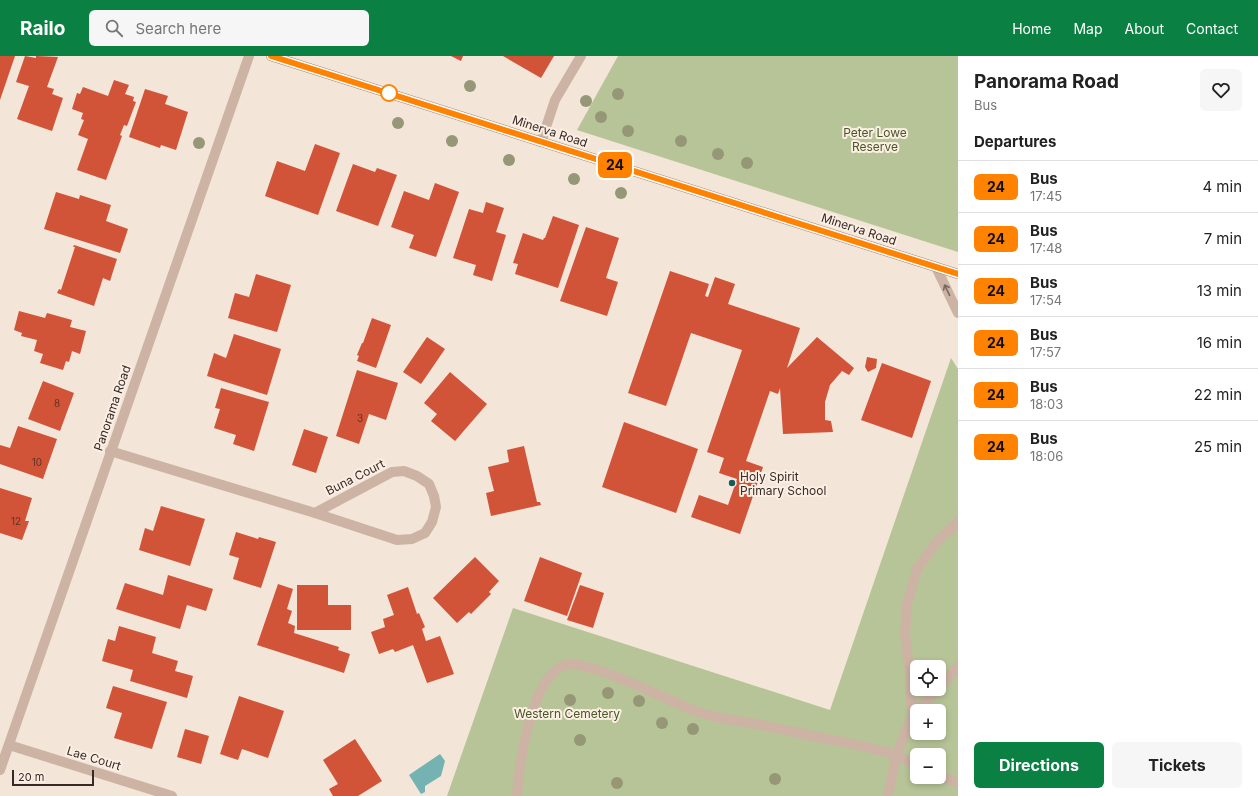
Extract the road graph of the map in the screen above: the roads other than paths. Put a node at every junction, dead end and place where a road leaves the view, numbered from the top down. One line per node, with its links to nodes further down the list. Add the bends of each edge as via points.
1 (249, 56): 9 (street, Panorama Road)
2 (271, 56): 4 (street, Minerva Road)
3 (581, 56): 5 (street, via 555,100)
4 (285, 58): 5 (street, Minerva Road)
5 (541, 142): 6 (street, Minerva Road)
6 (936, 267): 7 (street, Minerva Road); 8 (street, one-way to 6)
7 (958, 274)
8 (958, 313)
9 (110, 452): 10 (street, Buna Court); 18 (street, Panorama Road)
10 (315, 513): 10 (street, Buna Court, via 397,540 412,539 425,533 432,522 436,507 429,484 404,471 392,472)
11 (958, 522): 15 (street, via 936,544 917,569 907,604 905,635)
12 (958, 667): 13 (street)
13 (946, 680)
14 (931, 696): 16 (street)
15 (911, 704)
16 (923, 704)
17 (910, 721): 19 (street)
18 (9, 745): 21 (street, Panorama Road); 24 (street, Lae Court)
19 (896, 756): 20 (street); 25 (street, via 867,747 697,711 598,669 576,664 566,665 557,669 537,700 520,762); 26 (street)
20 (910, 763)
21 (0, 770)
22 (946, 779): 23 (street)
23 (958, 783)
24 (172, 796)
25 (517, 796)
26 (888, 796)

